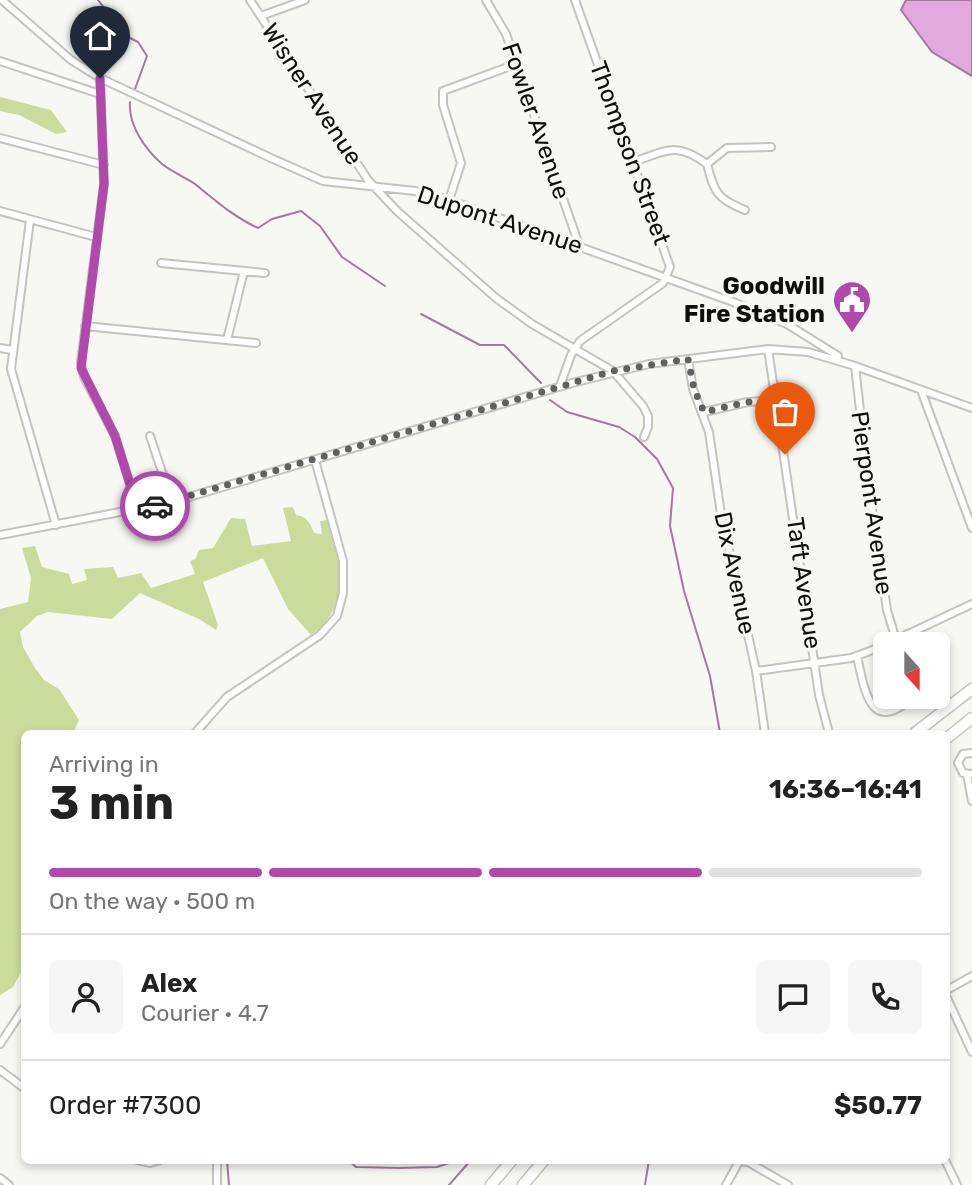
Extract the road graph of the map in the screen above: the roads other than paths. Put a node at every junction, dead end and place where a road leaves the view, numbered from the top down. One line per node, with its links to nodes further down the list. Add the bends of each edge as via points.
1 (2, 0): 9 (street, Dupont Avenue, via 71,60)
2 (250, 0): 6 (street, Wisner Avenue)
3 (305, 0): 6 (street)
4 (486, 0): 8 (street, Fowler Avenue, via 499,19)
5 (575, 0): 13 (street, Thompson Street)
6 (261, 16): 16 (street, Wisner Avenue)
7 (0, 61): 10 (street)
8 (516, 64): 17 (street, via 443,91 443,106 461,163); 22 (street, Fowler Avenue)
9 (100, 78): 10 (street); 16 (street, Dupont Avenue, via 323,181)
10 (100, 94): 15 (street)
11 (0, 138): 15 (street)
12 (771, 147): 14 (street, via 727,149)
13 (633, 162): 14 (street, via 677,149); 26 (street, Thompson Street, via 668,258)
14 (707, 164): 18 (street, via 713,190 726,203)
15 (104, 165): 21 (street)
16 (375, 188): 17 (street, Dupont Avenue); 31 (street, Wisner Avenue, via 496,298)
17 (449, 200): 22 (street, Dupont Avenue)
18 (745, 210)
19 (0, 211): 20 (street)
20 (30, 220): 21 (street); 33 (street)
21 (96, 237): 27 (street)
22 (579, 245): 26 (street, Dupont Avenue)
23 (161, 263): 24 (street)
24 (244, 271): 25 (street); 28 (street)
25 (265, 272)
26 (667, 278): 31 (street, Thompson Street); 35 (street, Dupont Avenue, via 787,324)
27 (85, 326): 28 (street); 46 (street, via 81,368 115,436)
28 (228, 340): 29 (street)
29 (256, 343)
30 (0, 348): 33 (street)
31 (574, 349): 36 (street, Wisner Avenue); 37 (street, Thompson Street)
32 (768, 349): 34 (street); 35 (street, via 808,352); 39 (street, Taft Avenue)
33 (12, 350): 47 (street, via 11,374)
34 (688, 359): 36 (street); 41 (street, Dix Avenue)
35 (855, 366): 38 (street); 51 (street, Pierpont Avenue, via 869,491)
36 (613, 371): 37 (street); 43 (street, Wisner Avenue, via 648,416)
37 (560, 387): 44 (street)
38 (920, 390): 40 (street); 48 (street)
39 (777, 400): 41 (street); 55 (street, Taft Avenue)
40 (972, 408)
41 (704, 412): 56 (street, Dix Avenue)
42 (150, 436): 45 (street)
43 (643, 437)
44 (315, 460): 45 (street); 62 (street, via 342,561 343,593 337,616 320,635 227,697)
45 (172, 502): 46 (street)
46 (138, 510): 47 (street)
47 (56, 525): 49 (street)
48 (972, 528)
49 (0, 535)
50 (972, 604): 52 (street)
51 (894, 632)
52 (911, 632)
53 (873, 649): 54 (street)
54 (857, 656): 55 (street); 58 (street)
55 (815, 664): 56 (street); 64 (street, Taft Avenue)
56 (756, 671): 63 (street, Dix Avenue)
57 (972, 688): 65 (highway)
58 (873, 704)
59 (876, 709): 60 (street, via 882,714)
60 (898, 709)
61 (970, 720): 66 (highway)
62 (198, 730)
63 (765, 730)
64 (828, 730)
65 (919, 730)
66 (950, 736)
67 (972, 752): 68 (street, via 958,760 960,770)
68 (969, 774): 69 (street)
69 (972, 801)
70 (972, 976): 71 (street)
71 (950, 988)
72 (950, 1004): 75 (street)
73 (21, 1012): 74 (street)
74 (0, 1044)
75 (972, 1051)
76 (0, 1070): 77 (street)
77 (21, 1086)
78 (218, 1164): 86 (street)
79 (509, 1164): 87 (highway)
80 (541, 1164): 88 (highway)
81 (738, 1164): 89 (street)
82 (751, 1164): 90 (street)
83 (947, 1164): 91 (street)
84 (0, 1178): 85 (street)
85 (9, 1185)
86 (217, 1185)
87 (491, 1185)
88 (523, 1185)
89 (726, 1185)
90 (788, 1185)
91 (957, 1185)

